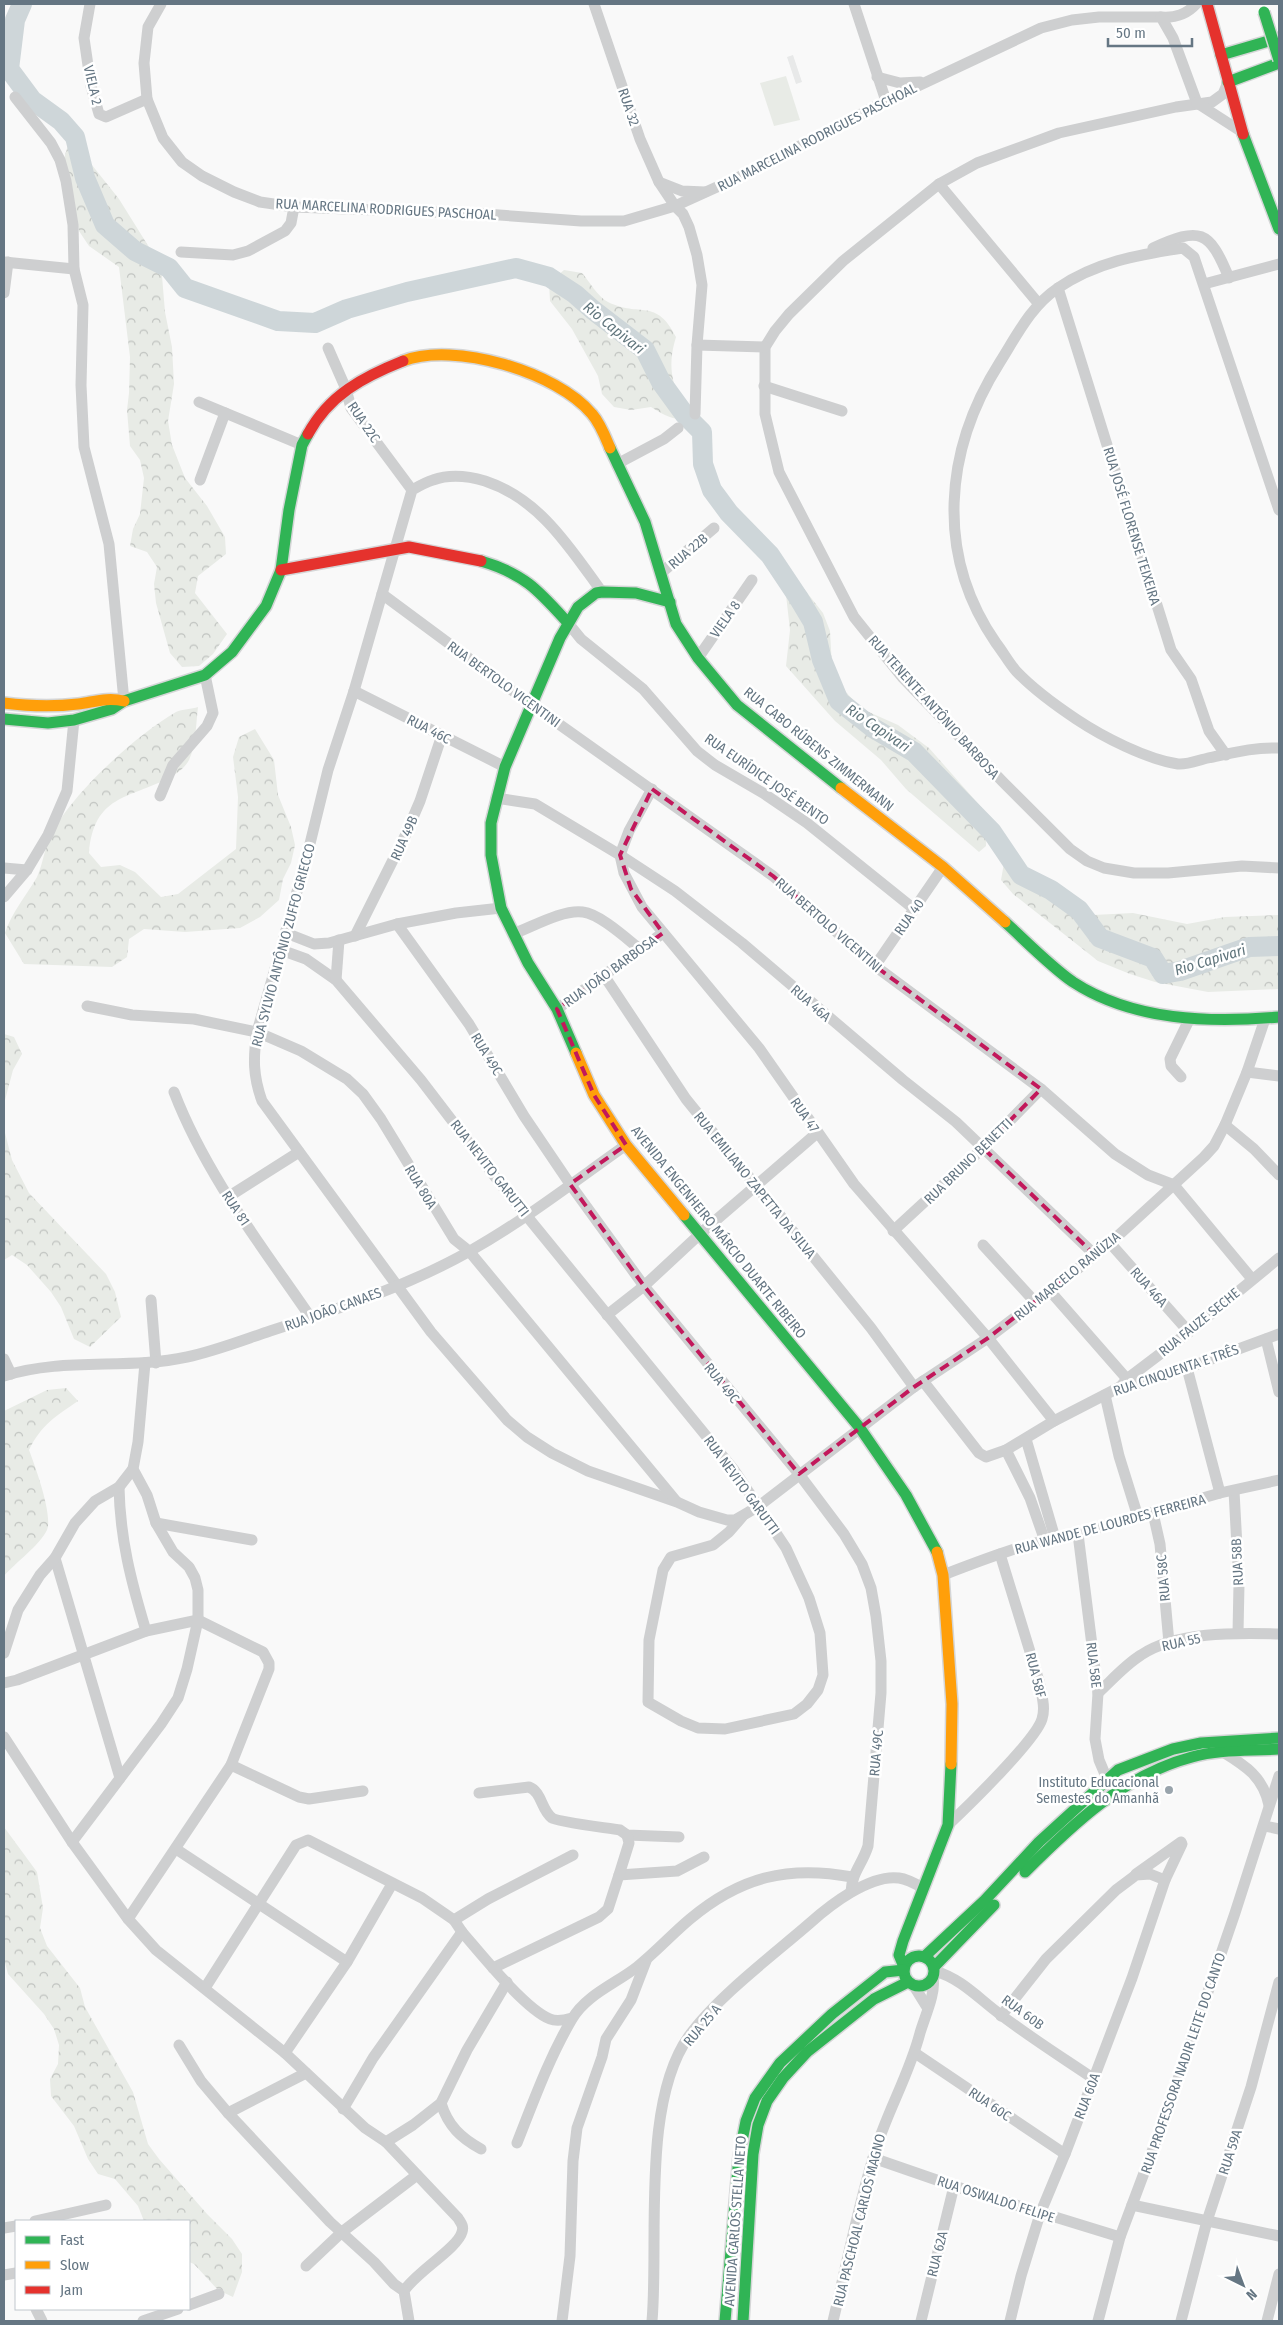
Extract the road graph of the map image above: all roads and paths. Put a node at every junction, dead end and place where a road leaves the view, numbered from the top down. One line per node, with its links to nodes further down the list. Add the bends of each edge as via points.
1 (90, 4): 16 (street, VIELA 2, via 84,38 99,114 106,117)
2 (161, 4): 16 (street, RUA MARCELINA RODRIGUES PASCHOAL, via 148,26 144,63)
3 (594, 4): 20 (street, RUA 32, via 640,139)
4 (854, 4): 12 (street)
5 (1196, 4): 8 (street, RUA MARCELINA RODRIGUES PASCHOAL, via 1174,18)
6 (1207, 4): 10 (main road)
7 (1264, 12): 11 (main road, bridge)
8 (1161, 17): 13 (street, RUA MARCELINA RODRIGUES PASCHOAL, via 1099,17 1041,28); 18 (street, via 1173,38)
9 (1279, 38): 10 (main road)
10 (1220, 55): 14 (main road)
11 (1279, 62): 14 (main road)
12 (877, 77): 13 (street, RUA MARCELINA RODRIGUES PASCHOAL, via 900,83); 17 (street)
13 (927, 82): 17 (street, RUA MARCELINA RODRIGUES PASCHOAL)
14 (1228, 82): 18 (street, via 1218,99); 19 (main road)
15 (15, 97): 30 (street, via 51,143 60,160 73,225)
16 (147, 99): 24 (street, RUA MARCELINA RODRIGUES PASCHOAL, via 163,138 182,162 234,192 260,202)
17 (886, 101): 22 (street, RUA MARCELINA RODRIGUES PASCHOAL)
18 (1196, 103): 19 (street); 21 (street, via 1059,133 977,163)
19 (1242, 132): 25 (main road)
20 (659, 182): 22 (street, RUA MARCELINA RODRIGUES PASCHOAL, via 682,191); 23 (street, RUA 32)
21 (939, 184): 35 (street); 37 (street, via 842,261 789,314)
22 (706, 192): 23 (street, RUA MARCELINA RODRIGUES PASCHOAL)
23 (675, 206): 24 (street, RUA MARCELINA RODRIGUES PASCHOAL, via 624,221); 36 (street, via 689,227 700,266 702,285)
24 (294, 207): 26 (street, via 291,223 285,231 248,251 232,255)
25 (1279, 229)
26 (180, 252)
27 (1140, 254): 31 (street, via 1180,236 1196,234 1207,238 1222,260); 32 (street, via 1183,248 1194,257); 33 (street, via 1103,264)
28 (6, 262): 30 (street); 34 (street)
29 (1279, 264): 31 (street)
30 (74, 269): 63 (street, via 82,305 80,385 84,446 109,544)
31 (1229, 278): 32 (street)
32 (1204, 284): 50 (street)
33 (1058, 288): 35 (street); 70 (street, RUA JOSÉ FLORENSE TEIXEIRA, via 1171,650 1191,679 1209,731)
34 (4, 293)
35 (1038, 303): 70 (street, via 993,372 962,442 955,475 954,522 960,567 971,600 1016,670 1050,702 1091,729 1144,753 1180,764)
36 (697, 345): 37 (street); 44 (street)
37 (765, 347): 39 (street, RUA TENENTE ANTÔNIO BARBOSA)
38 (328, 348): 40 (street, RUA 22C)
39 (764, 386): 42 (street); 78 (street, RUA TENENTE ANTÔNIO BARBOSA, via 765,414 779,472 854,617 903,678 1070,849 1104,868 1134,873 1242,866)
40 (346, 389): 46 (main road, RUA CABO RÚBENS ZIMMERMANN, via 316,419); 47 (main road, RUA CABO RÚBENS ZIMMERMANN, via 394,364 436,355 466,357 528,373 544,379 583,404 597,423); 49 (street, RUA 22C, via 351,408)
41 (199, 402): 43 (street)
42 (842, 411)
43 (225, 413): 46 (street); 48 (street)
44 (695, 414)
45 (678, 428): 47 (street)
46 (302, 445): 53 (main road, RUA CABO RÚBENS ZIMMERMANN)
47 (617, 464): 54 (main road, RUA CABO RÚBENS ZIMMERMANN, via 645,522)
48 (200, 480)
49 (412, 490): 52 (street, RUA SYLVIO ANTÔNIO ZUFFO GRIECCO); 56 (street, via 433,480 454,476 475,478 518,496 556,530)
50 (1279, 510)
51 (714, 528): 54 (street, RUA 22B)
52 (395, 550): 53 (main road); 57 (street, RUA SYLVIO ANTÔNIO ZUFFO GRIECCO); 59 (main road, via 410,547 430,549 512,573 537,590)
53 (281, 570): 61 (main road, via 266,606 244,638)
54 (661, 573): 58 (main road, RUA CABO RÚBENS ZIMMERMANN)
55 (752, 580): 60 (street, VIELA 8)
56 (602, 592): 58 (main road, via 636,593); 59 (main road, AVENIDA ENGENHEIRO MÁRCIO DUARTE RIBEIRO, via 587,598)
57 (382, 594): 62 (street, RUA SYLVIO ANTÔNIO ZUFFO GRIECCO); 65 (street, RUA BERTOLO VICENTINI)
58 (670, 602): 60 (main road, RUA CABO RÚBENS ZIMMERMANN, via 676,624)
59 (568, 623): 65 (main road, AVENIDA ENGENHEIRO MÁRCIO DUARTE RIBEIRO); 82 (street, RUA EURÍDICE JOSÉ BENTO, via 581,639 642,689 697,751 807,823)
60 (698, 658): 77 (main road, RUA CABO RÚBENS ZIMMERMANN, via 737,705 766,730)
61 (205, 675): 63 (main road); 73 (street, via 213,713 207,726 173,764)
62 (354, 691): 68 (street, RUA 46C); 84 (street, RUA SYLVIO ANTÔNIO ZUFFO GRIECCO, via 328,770)
63 (124, 702): 64 (main road, via 111,697 80,704 46,706); 67 (main road, via 112,709)
64 (4, 703)
65 (532, 705): 71 (main road, AVENIDA ENGENHEIRO MÁRCIO DUARTE RIBEIRO); 72 (street, RUA BERTOLO VICENTINI)
66 (4, 720): 67 (main road, via 48,723)
67 (74, 720): 79 (street, via 68,791 48,835)
68 (442, 735): 71 (street, RUA 46C); 87 (street, RUA 49B, via 405,836)
69 (1279, 748): 70 (street, via 1262,747)
70 (1226, 755)
71 (505, 767): 74 (main road, AVENIDA ENGENHEIRO MÁRCIO DUARTE RIBEIRO)
72 (652, 789): 75 (street); 91 (street, RUA BERTOLO VICENTINI, via 773,876)
73 (160, 796)
74 (496, 798): 75 (street, RUA 46A, via 535,804); 81 (main road, AVENIDA ENGENHEIRO MÁRCIO DUARTE RIBEIRO, via 491,824 492,855)
75 (620, 855): 85 (street, RUA 47, via 631,889); 108 (street, RUA 46A, via 742,943)
76 (4, 868): 79 (street)
77 (943, 868): 82 (street, RUA 40); 98 (main road, RUA CABO RÚBENS ZIMMERMANN, via 1091,994)
78 (1279, 868)
79 (27, 870): 80 (street)
80 (4, 897)
81 (501, 908): 83 (street); 86 (main road, AVENIDA ENGENHEIRO MÁRCIO DUARTE RIBEIRO)
82 (914, 909): 91 (street, RUA 40)
83 (397, 924): 87 (street); 111 (street, RUA 49C, via 469,1024 524,1116)
84 (286, 933): 88 (street, via 314,944); 89 (street, RUA SYLVIO ANTÔNIO ZUFFO GRIECCO)
85 (663, 933): 90 (street, RUA JOÃO BARBOSA); 106 (street, RUA 47, via 759,1048)
86 (513, 934): 90 (street, via 570,912 584,912 595,916); 95 (main road, AVENIDA ENGENHEIRO MÁRCIO DUARTE RIBEIRO)
87 (355, 936): 88 (street)
88 (339, 940): 93 (street)
89 (281, 950): 93 (street, RUA NEVITO GARUTTI, via 306,959); 99 (street, RUA SYLVIO ANTÔNIO ZUFFO GRIECCO)
90 (640, 950): 92 (street, RUA JOÃO BARBOSA)
91 (875, 966): 103 (street, RUA BERTOLO VICENTINI)
92 (605, 977): 95 (street, RUA JOÃO BARBOSA); 112 (street, RUA EMILIANO ZAPETTA DA SILVA, via 686,1099)
93 (336, 980): 115 (street, RUA NEVITO GARUTTI, via 422,1080)
94 (87, 1006): 99 (street, RUA 80A, via 132,1015 194,1018)
95 (557, 1010): 107 (main road, AVENIDA ENGENHEIRO MÁRCIO DUARTE RIBEIRO, via 594,1095)
96 (1279, 1018): 97 (main road, RUA CABO RÚBENS ZIMMERMANN)
97 (1265, 1019): 98 (main road, RUA CABO RÚBENS ZIMMERMANN); 100 (street, RUA MARCELO RANÚZIA)
98 (1189, 1020): 102 (street, via 1170,1060)
99 (257, 1032): 109 (street, RUA SYLVIO ANTÔNIO ZUFFO GRIECCO, via 253,1058 257,1087 262,1101); 120 (street, RUA 80A, via 301,1052 347,1079 363,1094 442,1223 454,1239)
100 (1247, 1072): 101 (street); 105 (street, RUA MARCELO RANÚZIA)
101 (1279, 1076)
102 (1181, 1077)
103 (1041, 1089): 108 (street, RUA BRUNO BENETTI); 113 (street, RUA BERTOLO VICENTINI, via 1115,1154 1148,1175)
104 (174, 1092): 114 (street, RUA 81, via 201,1151)
105 (1225, 1125): 110 (street); 113 (street, RUA MARCELO RANÚZIA, via 1214,1146)
106 (817, 1133): 112 (street); 116 (street, RUA 47)
107 (626, 1145): 111 (street, RUA JOÃO CANAES); 117 (main road, AVENIDA ENGENHEIRO MÁRCIO DUARTE RIBEIRO)
108 (983, 1148): 116 (street, RUA BRUNO BENETTI); 121 (street, RUA 46A)
109 (299, 1152): 114 (street); 124 (street, RUA SYLVIO ANTÔNIO ZUFFO GRIECCO)
110 (1279, 1175)
111 (570, 1184): 115 (street, RUA JOÃO CANAES); 125 (street, RUA 49C)
112 (756, 1185): 117 (street); 141 (street, RUA EMILIANO ZAPETTA DA SILVA)
113 (1174, 1185): 118 (street, RUA MARCELO RANÚZIA); 123 (street, RUA BERTOLO VICENTINI)
114 (228, 1197): 130 (street, RUA 81)
115 (528, 1215): 120 (street, RUA JOÃO CANAES); 129 (street, RUA NEVITO GARUTTI)
116 (893, 1231): 133 (street, RUA 47)
117 (701, 1233): 125 (street); 146 (main road, AVENIDA ENGENHEIRO MÁRCIO DUARTE RIBEIRO)
118 (1110, 1243): 121 (street, RUA MARCELO RANÚZIA); 131 (street, RUA 46A)
119 (983, 1245): 128 (street)
120 (470, 1251): 124 (street, RUA JOÃO CANAES); 156 (street, RUA 80A)
121 (1094, 1255): 126 (street, RUA MARCELO RANÚZIA)
122 (1279, 1258): 123 (street, RUA FAUZE SECHE)
123 (1252, 1279): 131 (street, RUA FAUZE SECHE)
124 (396, 1286): 130 (street, RUA JOÃO CANAES); 156 (street, RUA SYLVIO ANTÔNIO ZUFFO GRIECCO, via 471,1380 527,1437 552,1454 588,1471)
125 (644, 1286): 129 (street); 151 (street, RUA 49C)
126 (1050, 1291): 128 (street, RUA MARCELO RANÚZIA); 142 (street)
127 (151, 1300): 137 (street)
128 (1035, 1302): 133 (street, RUA MARCELO RANÚZIA)
129 (607, 1315): 157 (street, RUA NEVITO GARUTTI)
130 (311, 1318): 137 (street, RUA JOÃO CANAES, via 190,1356)
131 (1189, 1332): 135 (street, RUA FAUZE SECHE)
132 (1279, 1334): 134 (street, RUA CINQUENTA E TRÊS)
133 (988, 1338): 141 (street, RUA MARCELO RANÚZIA); 145 (street, RUA 47)
134 (1266, 1339): 138 (street, RUA CINQUENTA E TRÊS); 143 (street)
135 (1159, 1355): 139 (street); 142 (street, RUA FAUZE SECHE)
136 (4, 1359): 140 (street)
137 (150, 1363): 140 (street, RUA JOÃO CANAES, via 72,1364); 150 (street)
138 (1187, 1368): 139 (street, RUA CINQUENTA E TRÊS); 155 (street)
139 (1170, 1373): 142 (street, RUA CINQUENTA E TRÊS)
140 (7, 1375)
141 (918, 1384): 146 (street, RUA MARCELO RANÚZIA); 148 (street, RUA EMILIANO ZAPETTA DA SILVA)
142 (1126, 1384): 144 (street, RUA CINQUENTA E TRÊS)
143 (1279, 1392)
144 (1105, 1395): 145 (street, RUA CINQUENTA E TRÊS); 160 (street)
145 (1054, 1421): 147 (street, RUA CINQUENTA E TRÊS)
146 (860, 1428): 151 (street, RUA MARCELO RANÚZIA); 167 (main road, AVENIDA ENGENHEIRO MÁRCIO DUARTE RIBEIRO, via 924,1525)
147 (1026, 1439): 149 (street, RUA CINQUENTA E TRÊS); 163 (street)
148 (972, 1445): 149 (street, RUA CINQUENTA E TRÊS, via 986,1457)
149 (1006, 1450): 163 (street)
150 (133, 1469): 153 (street); 161 (street)
151 (799, 1474): 157 (street, RUA SYLVIO ANTÔNIO ZUFFO GRIECCO); 200 (street, RUA 49C, via 862,1564 876,1616 881,1693 873,1794 868,1846 863,1862)
152 (1279, 1480): 154 (street, RUA WANDE DE LOURDES FERREIRA)
153 (119, 1487): 166 (street, via 84,1511); 169 (street, via 122,1544)
154 (1234, 1491): 155 (street, RUA WANDE DE LOURDES FERREIRA); 170 (street, RUA 58B)
155 (1220, 1493): 158 (street, RUA WANDE DE LOURDES FERREIRA)
156 (677, 1502): 159 (street, RUA SYLVIO ANTÔNIO ZUFFO GRIECCO, via 727,1520)
157 (760, 1506): 159 (street, RUA SYLVIO ANTÔNIO ZUFFO GRIECCO); 159 (street, RUA NEVITO GARUTTI, via 786,1548 809,1598 820,1633 823,1675 818,1690 794,1714 725,1729 698,1728 648,1702 649,1640 661,1579 671,1557 713,1545 730,1532)
158 (1153, 1514): 160 (street, RUA WANDE DE LOURDES FERREIRA); 172 (street, RUA 58C, via 1160,1544)
159 (742, 1516)
160 (1138, 1517): 162 (street, RUA WANDE DE LOURDES FERREIRA)
161 (156, 1524): 164 (street); 168 (street, via 173,1552 189,1567 195,1578)
162 (1078, 1534): 163 (street, RUA WANDE DE LOURDES FERREIRA); 176 (street, RUA 58E)
163 (1050, 1539): 165 (street, RUA WANDE DE LOURDES FERREIRA)
164 (252, 1540)
165 (1000, 1554): 167 (street, RUA WANDE DE LOURDES FERREIRA); 189 (street, RUA 58F, via 1039,1681 1042,1719 1033,1735)
166 (55, 1558): 173 (street, via 18,1610); 174 (street)
167 (943, 1575): 189 (main road, AVENIDA ENGENHEIRO MÁRCIO DUARTE RIBEIRO, via 952,1704)
168 (198, 1620): 169 (street); 181 (street, via 263,1652 269,1663 270,1669); 183 (street, via 178,1698)
169 (146, 1631): 174 (street)
170 (1238, 1634): 171 (street, RUA 55); 172 (street, RUA 55)
171 (1279, 1634)
172 (1169, 1643): 176 (street, RUA 55, via 1137,1658)
173 (4, 1653)
174 (84, 1654): 175 (street); 183 (street)
175 (4, 1683)
176 (1098, 1693): 184 (street, RUA 58E, via 1095,1739)
177 (4, 1737): 194 (street)
178 (1279, 1738): 184 (main road, via 1201,1743 1172,1749 1118,1770)
179 (1279, 1749): 180 (main road)
180 (1223, 1752): 186 (main road, via 1174,1763); 188 (street, via 1257,1776 1264,1786)
181 (231, 1765): 185 (street, via 309,1799); 195 (street)
182 (1279, 1776): 188 (street, RUA PROFESSORA NADIR LEITE DO CANTO)
183 (120, 1778): 194 (street)
184 (1106, 1779): 186 (street, RUA 58E); 210 (main road, via 1039,1842 985,1900)
185 (363, 1791)
186 (1113, 1792): 215 (main road, via 1050,1846)
187 (479, 1793): 192 (street, via 529,1787 537,1793 551,1818 620,1830)
188 (1269, 1805): 190 (street, RUA PROFESSORA NADIR LEITE DO CANTO)
189 (948, 1825): 203 (main road, AVENIDA ENGENHEIRO MÁRCIO DUARTE RIBEIRO)
190 (1264, 1826): 191 (street); 239 (street, RUA PROFESSORA NADIR LEITE DO CANTO)
191 (1279, 1829)
192 (627, 1835): 193 (street); 198 (street, via 629,1843)
193 (679, 1837)
194 (72, 1842): 206 (street)
195 (176, 1849): 205 (street); 206 (street)
196 (573, 1855): 207 (street)
197 (704, 1857): 198 (street, via 677,1871)
198 (620, 1875): 213 (street, via 608,1909 600,1917)
199 (1136, 1875): 201 (street, via 1150,1874); 201 (street, RUA 60A, via 1181,1842); 221 (street, via 1116,1890 1046,1959)
200 (852, 1877): 204 (street, RUA 49C); 211 (street, via 800,1872 754,1880 719,1897)
201 (1161, 1878): 227 (street, RUA 60A, via 1132,1978)
202 (392, 1884): 205 (street, via 308,1840 296,1845); 207 (street, via 422,1898); 212 (street)
203 (923, 1888): 204 (street, RUA 25 A, via 890,1877); 208 (main road, AVENIDA ENGENHEIRO MÁRCIO DUARTE RIBEIRO)
204 (851, 1892): 255 (street, RUA 25 A, via 816,1918 735,1989 688,2037 680,2053 662,2103 658,2139)
205 (258, 1905): 212 (street); 219 (street)
206 (128, 1919): 219 (street, via 156,1950)
207 (454, 1920): 209 (street)
208 (909, 1926): 210 (main road); 214 (main road, AVENIDA ENGENHEIRO MÁRCIO DUARTE RIBEIRO, via 900,1955)
209 (462, 1932): 213 (street); 229 (street, via 373,2058)
210 (918, 1950): 214 (main road); 215 (main road)
211 (647, 1958): 222 (street, via 584,2003); 254 (street, via 631,2000 606,2039 577,2128 570,2256)
212 (347, 1962): 224 (street)
213 (493, 1968): 216 (street)
214 (904, 1968): 218 (main road, AVENIDA ENGENHEIRO MÁRCIO DUARTE RIBEIRO); 256 (main road, via 886,1972 794,2047 756,2097 742,2128)
215 (934, 1972): 218 (main road, AVENIDA CARLOS STELLA NETO, via 927,1985); 220 (street, RUA PASCHOAL CARLOS MAGNO, via 934,1990); 221 (street, RUA 60B, via 947,1974 962,1983)
216 (507, 1982): 222 (street, via 531,2008 550,2019); 228 (street, via 467,2050)
217 (1279, 1982): 242 (street, RUA 59A, via 1251,2087)
218 (911, 1984): 220 (street); 257 (main road, AVENIDA CARLOS STELLA NETO, via 874,1999 807,2052 767,2101 758,2125 753,2154)
219 (205, 1988): 224 (street)
220 (927, 2007): 225 (street, RUA PASCHOAL CARLOS MAGNO)
221 (1002, 2016): 227 (street, RUA 60B)
222 (572, 2018): 232 (street, via 546,2066)
223 (179, 2046): 230 (street, via 201,2081)
224 (285, 2053): 226 (street)
225 (915, 2053): 234 (street, RUA 60C); 235 (street, RUA PASCHOAL CARLOS MAGNO)
226 (306, 2073): 229 (street); 230 (street)
227 (1094, 2079): 234 (street, RUA 60A)
228 (441, 2103): 231 (street); 233 (street, via 445,2117 457,2133)
229 (343, 2108): 231 (street)
230 (228, 2113): 243 (street)
231 (386, 2142): 236 (street)
232 (517, 2143)
233 (481, 2149)
234 (1066, 2154): 240 (street, RUA 60A)
235 (873, 2158): 237 (street, RUA OSWALDO FELIPE); 258 (street, RUA PASCHOAL CARLOS MAGNO)
236 (417, 2175): 243 (street); 248 (street, via 458,2218 462,2234)
237 (954, 2186): 240 (street, RUA OSWALDO FELIPE); 259 (street, RUA 62A)
238 (106, 2205): 241 (street)
239 (1132, 2205): 242 (street); 245 (street, RUA PROFESSORA NADIR LEITE DO CANTO)
240 (1040, 2214): 245 (street, RUA OSWALDO FELIPE); 260 (street, RUA 60A)
241 (39, 2220)
242 (1207, 2221): 244 (street); 262 (street, RUA 59A)
243 (342, 2232): 246 (street); 248 (street)
244 (1279, 2235)
245 (1120, 2237): 261 (street, RUA PROFESSORA NADIR LEITE DO CANTO)
246 (306, 2266)
247 (1279, 2274): 263 (street)
248 (404, 2291): 253 (street)
249 (219, 2294): 250 (street)
250 (190, 2305)
251 (175, 2310): 252 (street)
252 (143, 2321)
253 (409, 2321)
254 (562, 2321)
255 (652, 2321)
256 (725, 2321)
257 (743, 2321)
258 (833, 2321)
259 (921, 2321)
260 (1010, 2321)
261 (1098, 2321)
262 (1181, 2321)
263 (1267, 2321)

